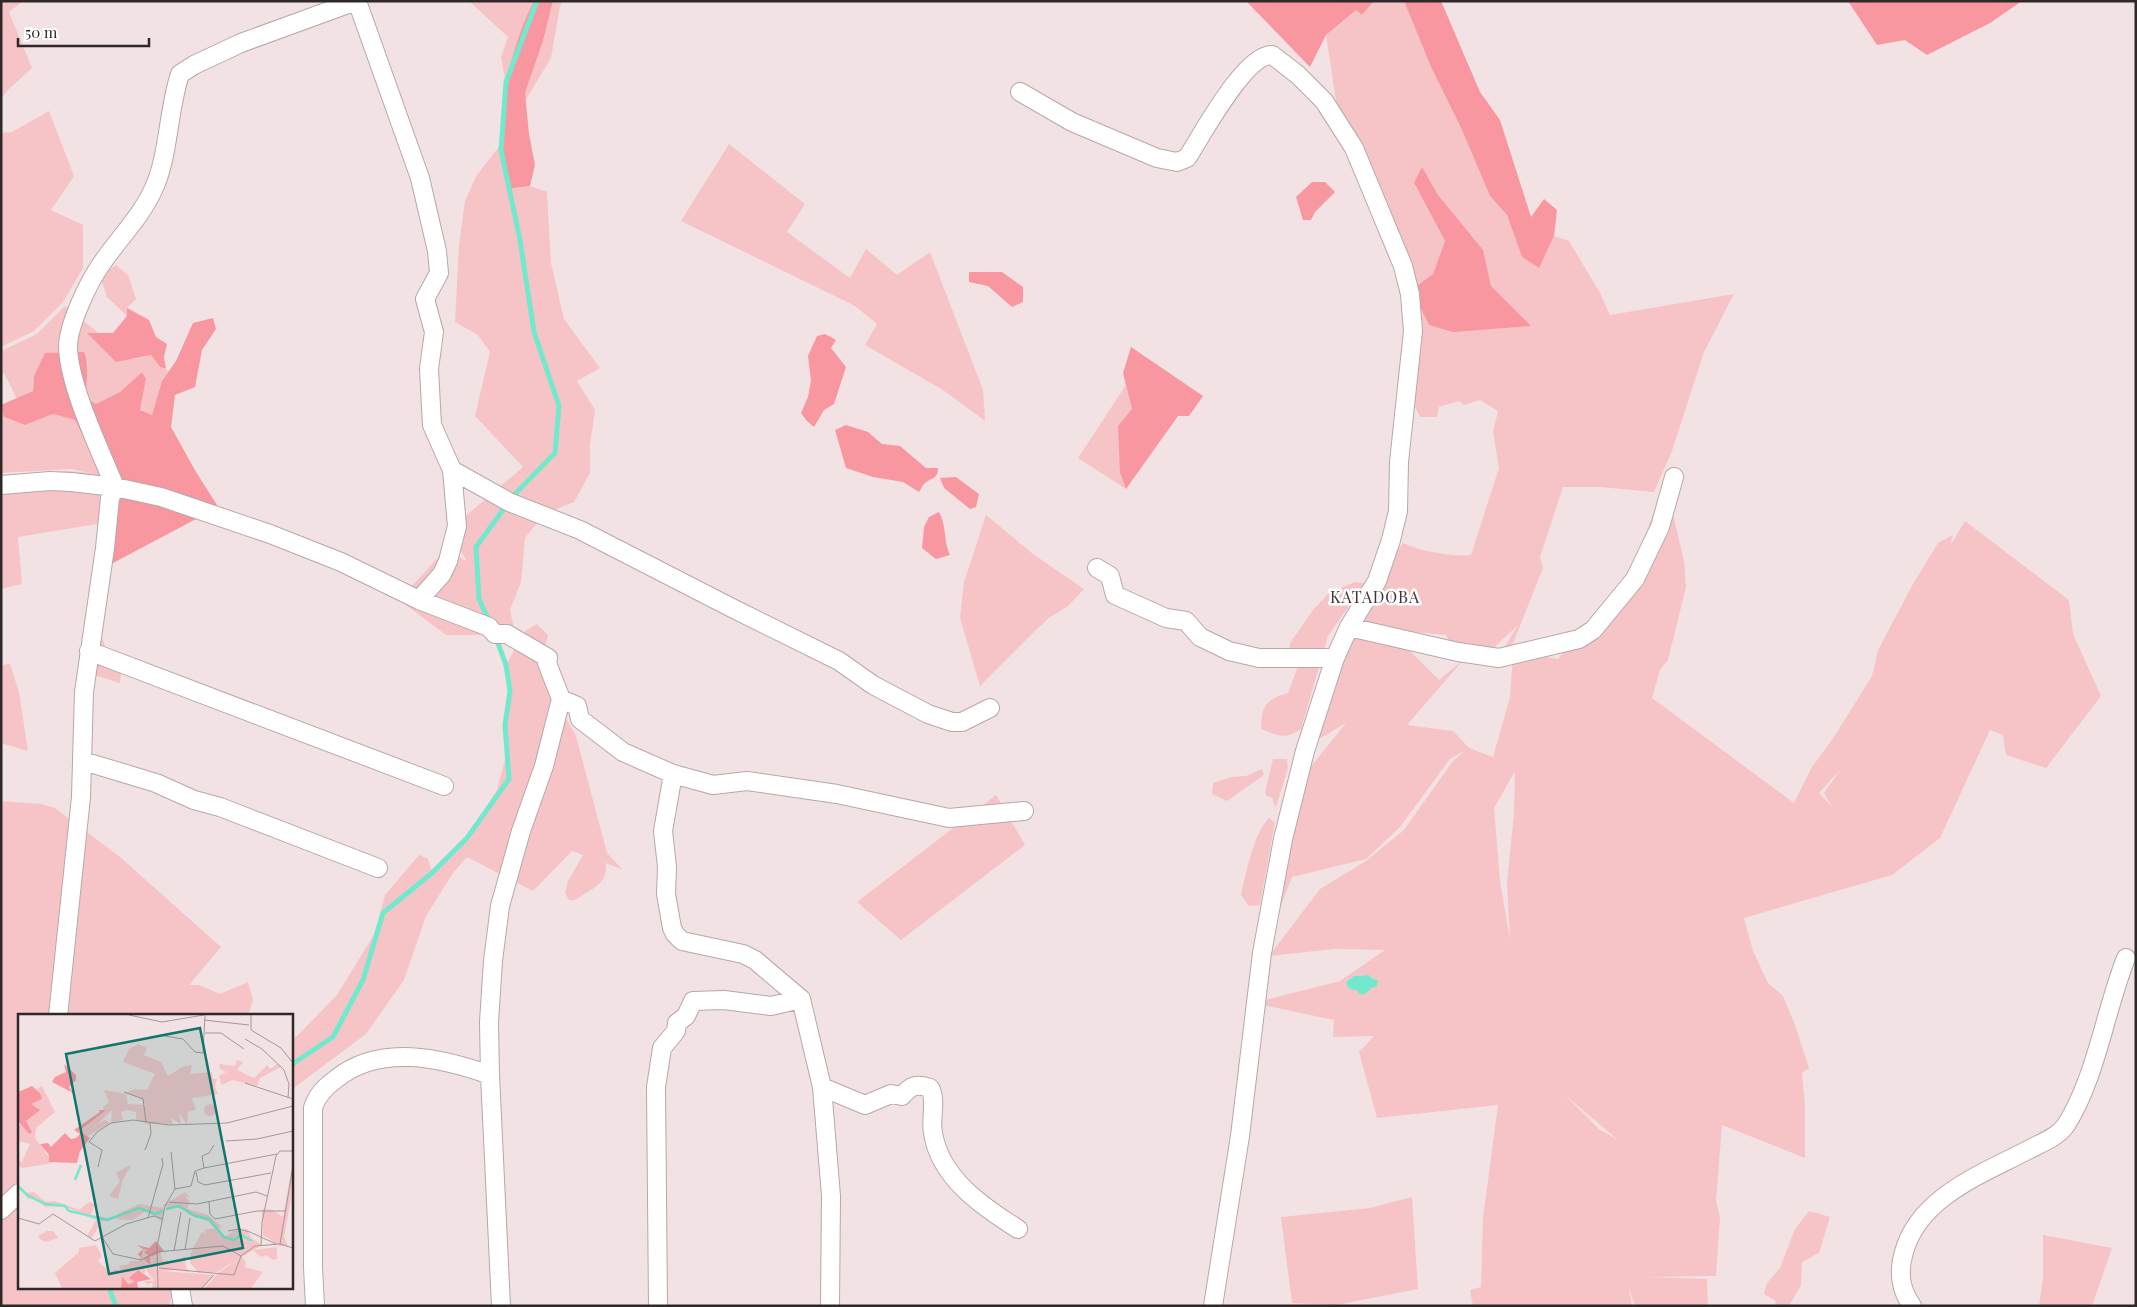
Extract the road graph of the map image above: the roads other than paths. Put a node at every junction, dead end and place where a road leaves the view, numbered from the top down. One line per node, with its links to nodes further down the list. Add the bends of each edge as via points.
1 (357, 1): 3 (street, via 420,178 437,251 439,274 425,299 434,332 429,392 432,425); 6 (street, via 241,44 180,74 157,181 141,212 88,286 68,346 83,407)
2 (1020, 92): 9 (street, via 1072,122 1157,158 1177,162 1187,158 1234,84 1257,60 1270,55 1318,94 1338,121 1354,148 1403,266 1410,294 1413,331 1399,462 1398,511 1377,581)
3 (452, 470): 8 (street, via 457,526 454,543 442,574); 13 (street, via 509,502 580,530 839,661 873,685 928,714 962,722)
4 (1674, 476): 9 (street, via 1660,526 1635,579 1598,624 1579,639 1499,658)
5 (1, 485): 6 (street, via 58,481)
6 (115, 487): 8 (street, via 179,502 270,534 340,562); 10 (street, via 110,498 106,548)
7 (1096, 568): 11 (street, via 1110,576 1115,595 1166,618 1186,621 1200,637 1229,651 1259,658)
8 (419, 600): 12 (street, via 489,627 495,634 507,634 548,658)
9 (1349, 627): 11 (street)
10 (89, 651): 14 (street); 16 (street)
11 (1335, 658): 33 (street, via 1305,751 1283,839 1262,953 1240,1136)
12 (561, 699): 15 (street, via 577,706 580,719 623,752); 22 (street, via 544,766 500,906 493,961)
13 (990, 708)
14 (82, 762): 18 (street, via 156,783); 21 (street)
15 (673, 774): 17 (street, via 712,784 748,782 837,794 949,818); 20 (street, via 663,831 668,913 675,934 682,941 743,954 755,960)
16 (444, 786)
17 (1024, 810)
18 (378, 868)
19 (2126, 958): 34 (street, via 2083,1091 2065,1127 2047,1140 1976,1176 1934,1205 1915,1225 1900,1272 1902,1287)
20 (801, 999): 23 (street); 31 (street, via 771,1006 724,1000 693,1001 662,1048 656,1087)
21 (58, 1014)
22 (490, 1075): 29 (street, via 430,1059 377,1060 349,1069 318,1096 313,1108); 30 (street)
23 (822, 1086): 26 (street, via 865,1105 891,1094 902,1096 909,1087 928,1086 933,1096 933,1134 946,1166 980,1204); 32 (street, via 831,1196)
24 (18, 1194): 25 (street)
25 (1, 1210)
26 (1018, 1228)
27 (180, 1290): 28 (street)
28 (183, 1306)
29 (315, 1306)
30 (501, 1306)
31 (658, 1306)
32 (830, 1306)
33 (1213, 1306)
34 (1912, 1306)

